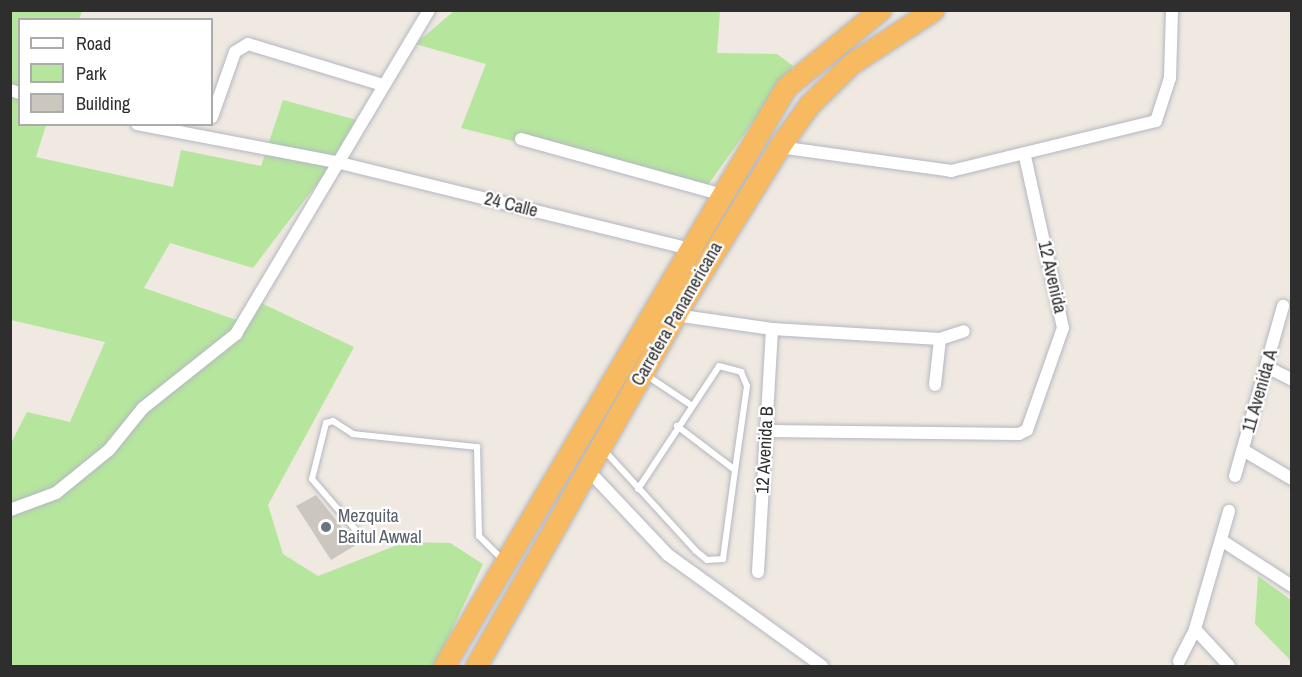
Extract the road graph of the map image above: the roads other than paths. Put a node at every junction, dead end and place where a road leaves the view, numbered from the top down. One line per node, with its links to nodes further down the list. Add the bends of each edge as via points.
1 (429, 10): 5 (street)
2 (933, 10): 11 (highway, Carretera Panamericana, via 852,63 809,105)
3 (1172, 10): 12 (street, via 1170,78 1156,121)
4 (865, 14): 14 (highway, Carretera Panamericana, via 786,87)
5 (383, 85): 6 (street, via 248,44 235,52); 13 (street)
6 (213, 114)
7 (146, 126): 9 (street, 24 Calle)
8 (208, 126): 9 (street)
9 (204, 139): 13 (street, 24 Calle)
10 (521, 139): 14 (street)
11 (779, 147): 12 (street, via 951,171); 17 (highway, Carretera Panamericana)
12 (1025, 156): 27 (street, 12 Avenida, via 1063,328 1026,429 1019,434)
13 (336, 162): 15 (street, 24 Calle); 35 (street, via 236,334 143,408 109,450 56,493)
14 (718, 194): 15 (highway, Carretera Panamericana)
15 (687, 248): 39 (highway, Carretera Panamericana)
16 (1283, 306): 21 (street, 11 Avenida A)
17 (675, 315): 18 (street); 22 (highway, Carretera Panamericana)
18 (772, 329): 20 (street); 27 (street, 12 Avenida B)
19 (964, 331): 20 (street)
20 (940, 339): 24 (street)
21 (1267, 367): 23 (street); 29 (street, 11 Avenida A)
22 (642, 373): 25 (lane); 28 (highway, Carretera Panamericana)
23 (1292, 380)
24 (935, 384)
25 (691, 405): 26 (lane); 31 (lane, via 719,366 741,372 747,386)
26 (677, 426): 31 (lane); 34 (lane)
27 (766, 431): 40 (street, 12 Avenida B)
28 (601, 446): 30 (highway, Carretera Panamericana); 34 (lane)
29 (1243, 450): 32 (street, 11 Avenida A); 33 (street)
30 (587, 469): 45 (highway, Carretera Panamericana); 46 (street, via 668,555)
31 (735, 470): 34 (lane, via 728,549 715,561 696,551)
32 (1235, 476)
33 (1292, 480)
34 (638, 489)
35 (10, 510)
36 (1229, 511): 38 (street)
37 (355, 528): 39 (lane, via 312,479 326,423 333,421 353,434 477,447 479,536)
38 (1221, 540): 41 (street); 42 (street)
39 (503, 561): 44 (highway, Carretera Panamericana)
40 (758, 572)
41 (1292, 586)
42 (1196, 629): 43 (street); 47 (street)
43 (1179, 661)
44 (444, 666)
45 (476, 666)
46 (822, 666)
47 (1229, 666)

